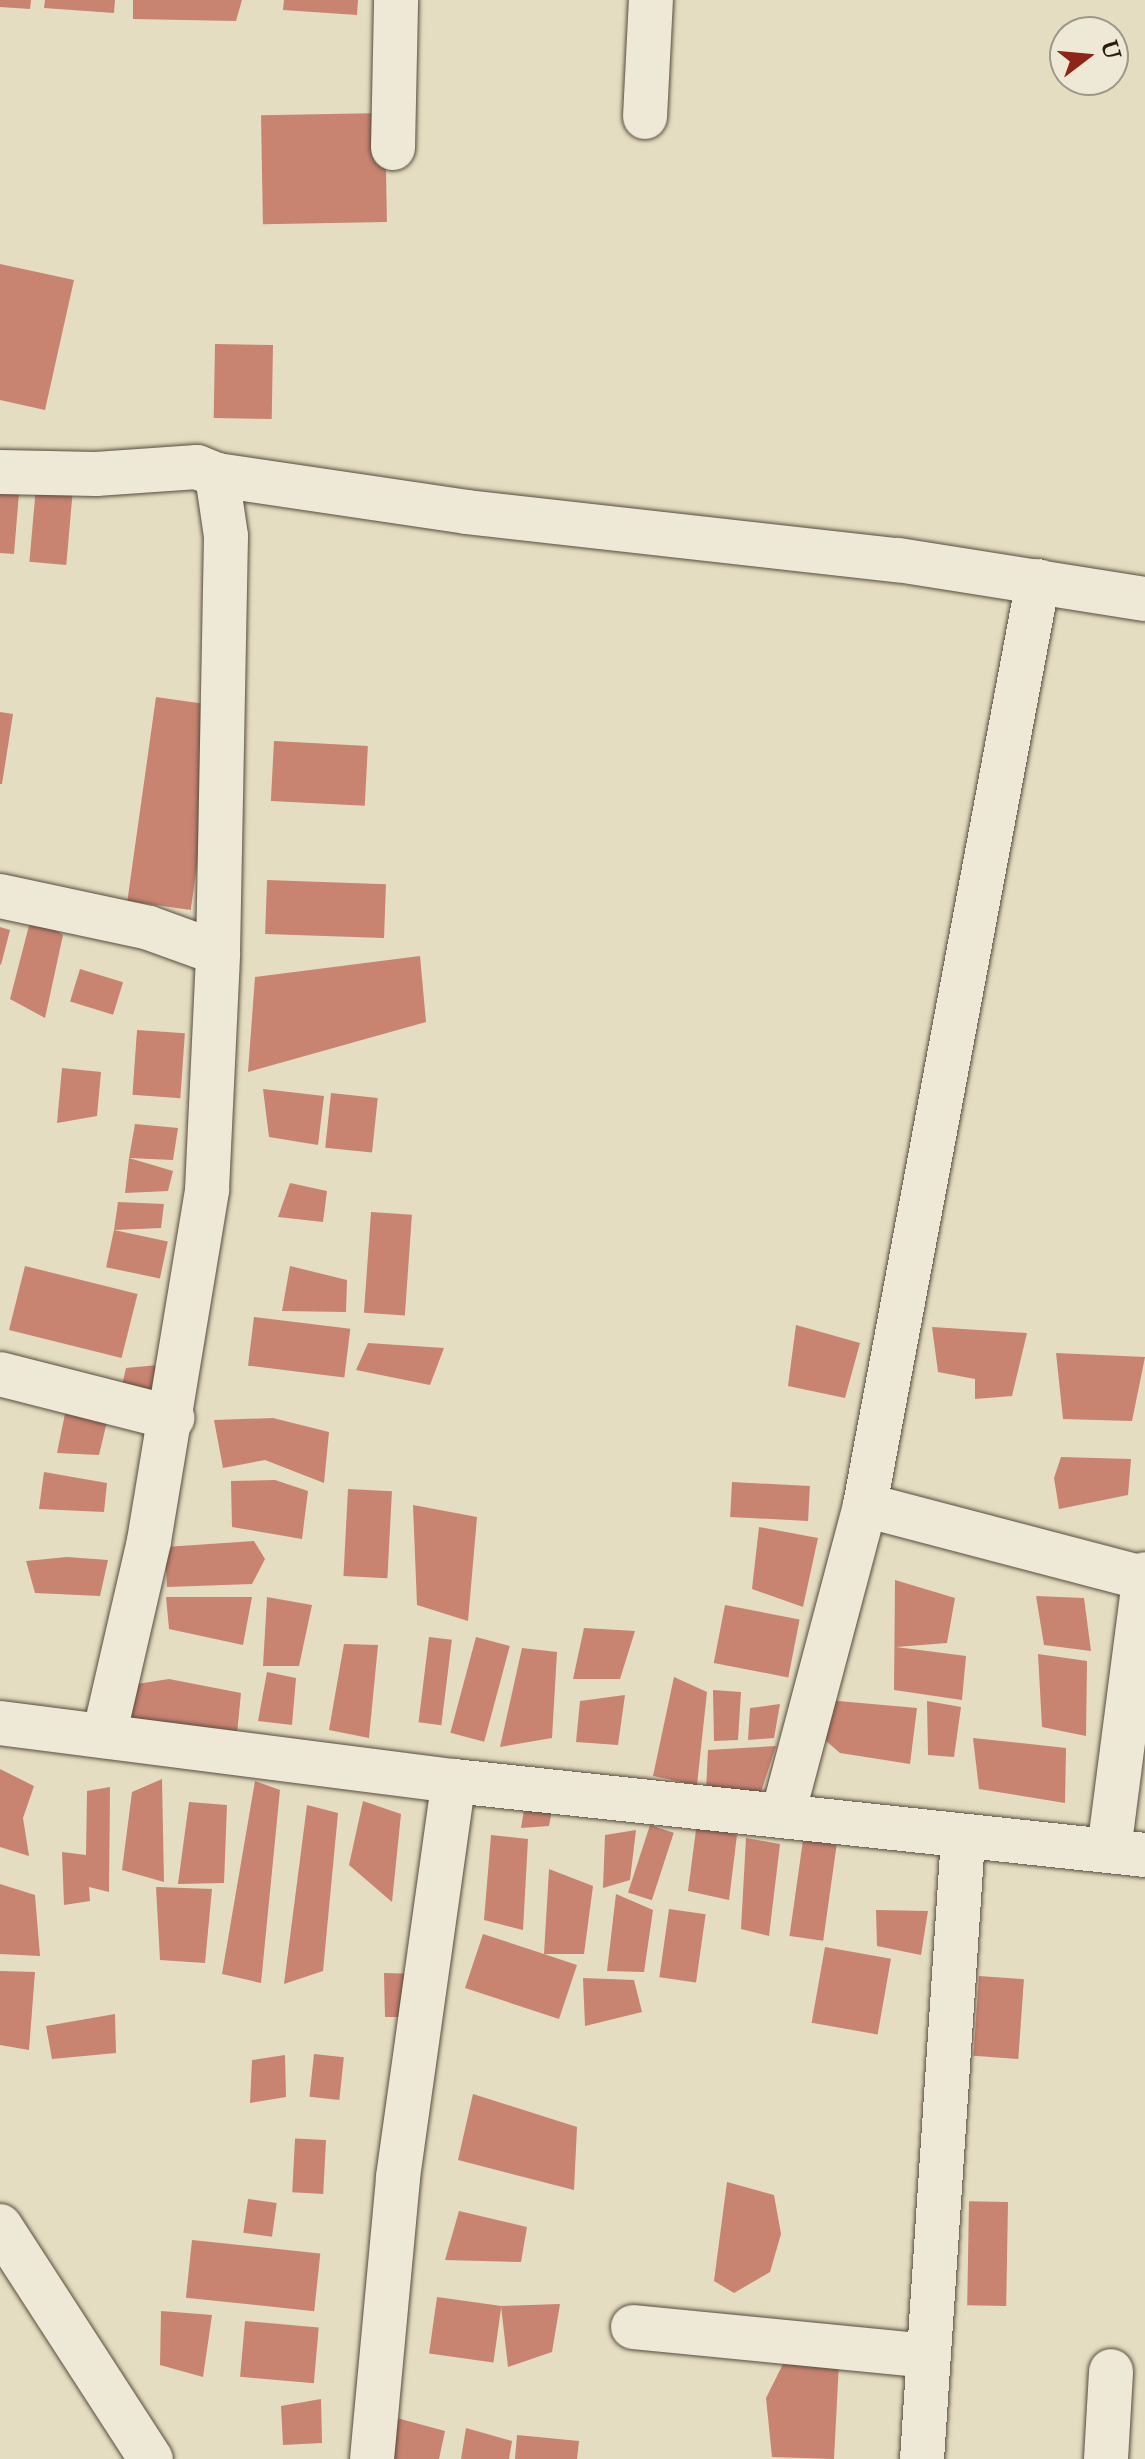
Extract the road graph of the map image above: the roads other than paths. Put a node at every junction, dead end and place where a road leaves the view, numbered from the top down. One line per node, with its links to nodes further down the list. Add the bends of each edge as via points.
1 (396, 0): 4 (street)
2 (651, 0): 3 (street)
3 (645, 117)
4 (393, 148)
5 (0, 472): 6 (street, via 96,474 197,467)
6 (217, 475): 7 (street, via 467,512); 10 (street, via 226,536)
7 (1038, 581): 8 (street); 13 (street)
8 (1145, 599)
9 (0, 896): 10 (street, via 149,928)
10 (218, 953): 12 (street, via 207,1190)
11 (0, 1374): 12 (street)
12 (172, 1418): 16 (street)
13 (865, 1505): 14 (street); 18 (street)
14 (1145, 1576): 20 (street)
15 (0, 1723): 16 (street)
16 (104, 1736): 17 (street)
17 (454, 1781): 18 (street); 26 (street, via 398,2177)
18 (783, 1814): 19 (street)
19 (963, 1838): 20 (street); 23 (street)
20 (1127, 1853)
21 (0, 2226): 25 (street)
22 (633, 2327): 23 (street)
23 (929, 2356): 27 (street)
24 (1111, 2371): 28 (street)
25 (151, 2459)
26 (372, 2459)
27 (922, 2459)
28 (1106, 2459)

